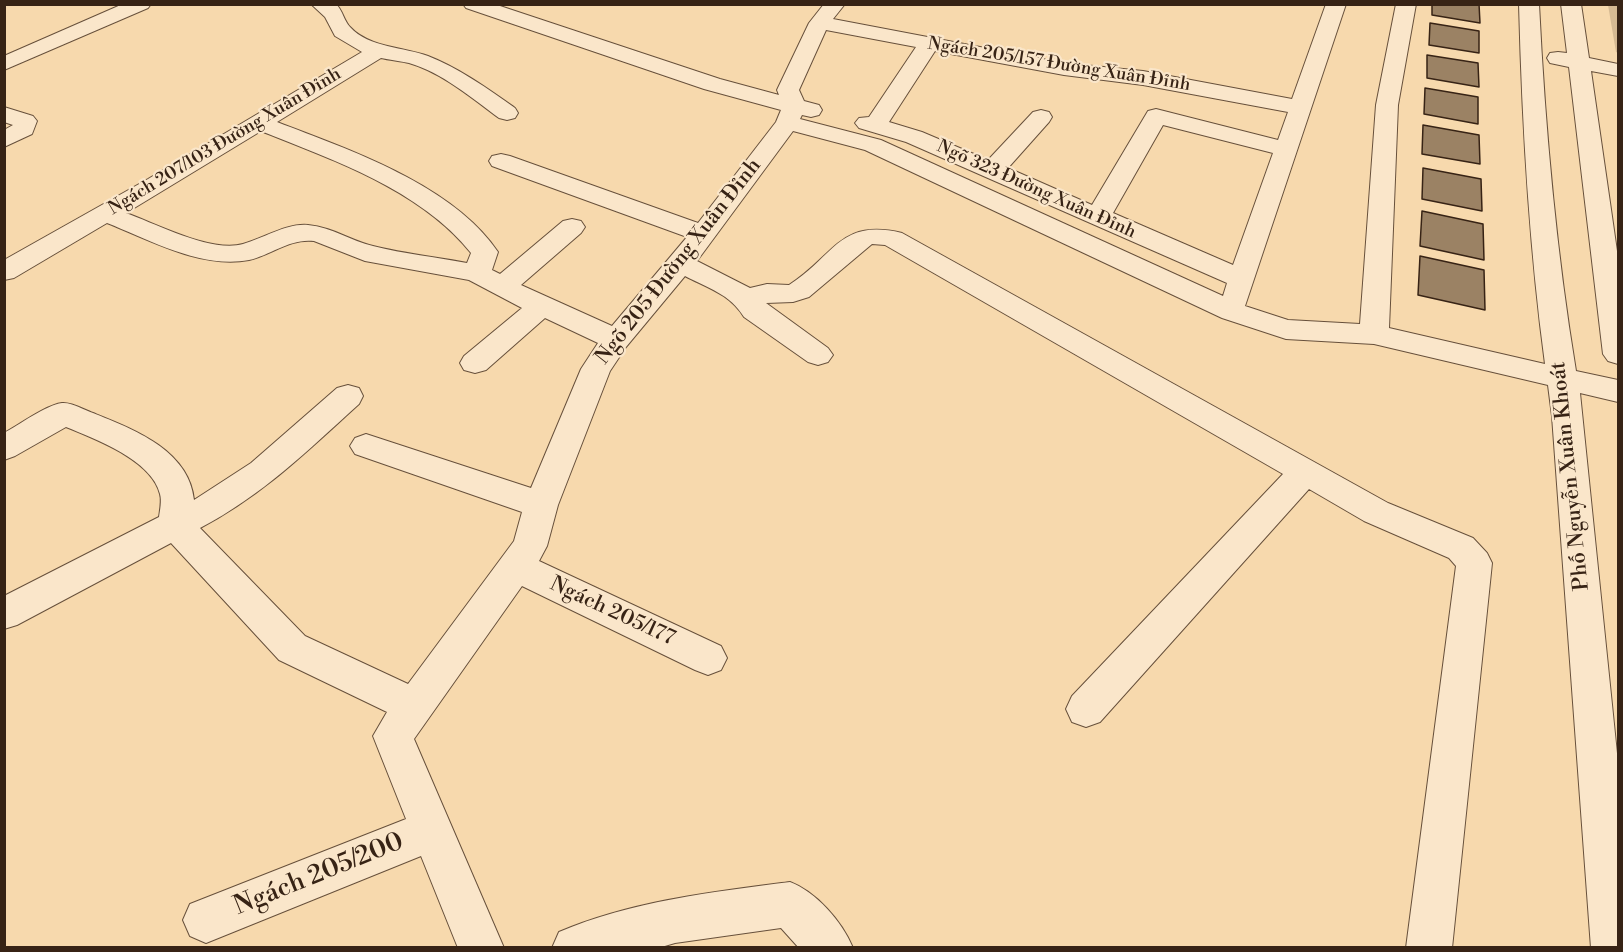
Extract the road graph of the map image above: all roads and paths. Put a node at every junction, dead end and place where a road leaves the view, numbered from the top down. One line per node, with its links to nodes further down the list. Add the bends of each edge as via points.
1 (141, 4): 14 (street)
2 (321, 4): 11 (street, via 337,16 343,33)
3 (473, 4): 19 (street, Ngõ 323 Đường Xuân Đỉnh)
4 (836, 4): 9 (street)
5 (1336, 4): 16 (street)
6 (1406, 4): 40 (street, via 1387,105)
7 (1529, 4): 12 (street, Phố Nguyễn Xuân Khoát)
8 (1571, 4): 13 (street)
9 (819, 23): 10 (street, Ngách 205/157 Đường Xuân Đỉnh); 19 (street, via 788,90)
10 (929, 44): 16 (street, Ngách 205/157 Đường Xuân Đỉnh); 22 (street)
11 (378, 51): 17 (street, via 433,66); 21 (street, Ngách 207/103 Đường Xuân Đỉnh)
12 (1533, 55): 13 (street); 45 (street, Phố Nguyễn Xuân Khoát, via 1553,318)
13 (1579, 62): 15 (street); 42 (street)
14 (4, 64)
15 (1618, 70)
16 (1299, 107): 24 (street)
17 (507, 113)
18 (4, 114): 23 (street, via 25,121 24,129)
19 (790, 114): 22 (street, Ngõ 323 Đường Xuân Đỉnh); 30 (street, Ngõ 205 Đường Xuân Đỉnh); 31 (street, Ngõ 323 Đường Xuân Đỉnh, via 873,145)
20 (1041, 117): 26 (street)
21 (260, 123): 27 (street, Ngách 207/103 Đường Xuân Đỉnh); 34 (street, via 346,158 445,213 485,252)
22 (875, 125): 26 (street, Ngõ 323 Đường Xuân Đỉnh)
23 (4, 140)
24 (1287, 149): 28 (street, via 1156,116); 35 (street)
25 (501, 161): 30 (street)
26 (993, 170): 28 (street, Ngõ 323 Đường Xuân Đỉnh)
27 (106, 214): 33 (street, Ngách 207/103 Đường Xuân Đỉnh); 34 (street, via 199,249 224,254 247,252 305,232 320,234 365,254)
28 (1094, 217): 31 (street); 35 (street, Ngõ 323 Đường Xuân Đỉnh)
29 (572, 227): 36 (street)
30 (702, 233): 32 (street, Ngõ 205 Đường Xuân Đỉnh)
31 (1071, 236): 39 (street, Ngõ 323 Đường Xuân Đỉnh)
32 (680, 263): 37 (street); 41 (street, Ngõ 205 Đường Xuân Đỉnh)
33 (4, 272)
34 (477, 273): 36 (street)
35 (1242, 279): 39 (street)
36 (502, 287): 38 (street)
37 (751, 301): 43 (street, via 754,310); 50 (street, via 764,292 799,291 866,237 893,239)
38 (542, 306): 41 (street); 44 (street)
39 (1232, 310): 40 (street, Ngõ 323 Đường Xuân Đỉnh, via 1286,329)
40 (1374, 334): 45 (street, Ngõ 323 Đường Xuân Đỉnh)
41 (616, 340): 51 (street, Ngõ 205 Đường Xuân Đỉnh, via 596,369)
42 (1618, 354)
43 (818, 355)
44 (475, 363)
45 (1562, 379): 46 (street, Ngõ 323 Đường Xuân Đỉnh); 64 (street, Phố Nguyễn Xuân Khoát)
46 (1618, 391)
47 (348, 396): 52 (street, via 263,472)
48 (366, 446): 51 (street)
49 (4, 448): 52 (street, via 64,414 95,426 145,452 171,478 177,494)
50 (1305, 472): 57 (street); 63 (street, via 1376,512 1461,548 1474,563)
51 (541, 505): 53 (street, Ngõ 205 Đường Xuân Đỉnh, via 530,546)
52 (176, 526): 54 (street); 56 (street, via 292,648)
53 (515, 566): 55 (street, Ngách 205/177); 56 (street, Ngõ 205 Đường Xuân Đỉnh)
54 (4, 614)
55 (708, 658)
56 (415, 706): 58 (street, Ngõ 205 Đường Xuân Đỉnh, via 393,736)
57 (1086, 709)
58 (432, 830): 59 (street, Ngách 205/200); 60 (street, Ngõ 205 Đường Xuân Đỉnh)
59 (206, 920)
60 (481, 948)
61 (575, 948): 62 (street, via 675,920 790,904)
62 (830, 948)
63 (1428, 948)
64 (1614, 948)

